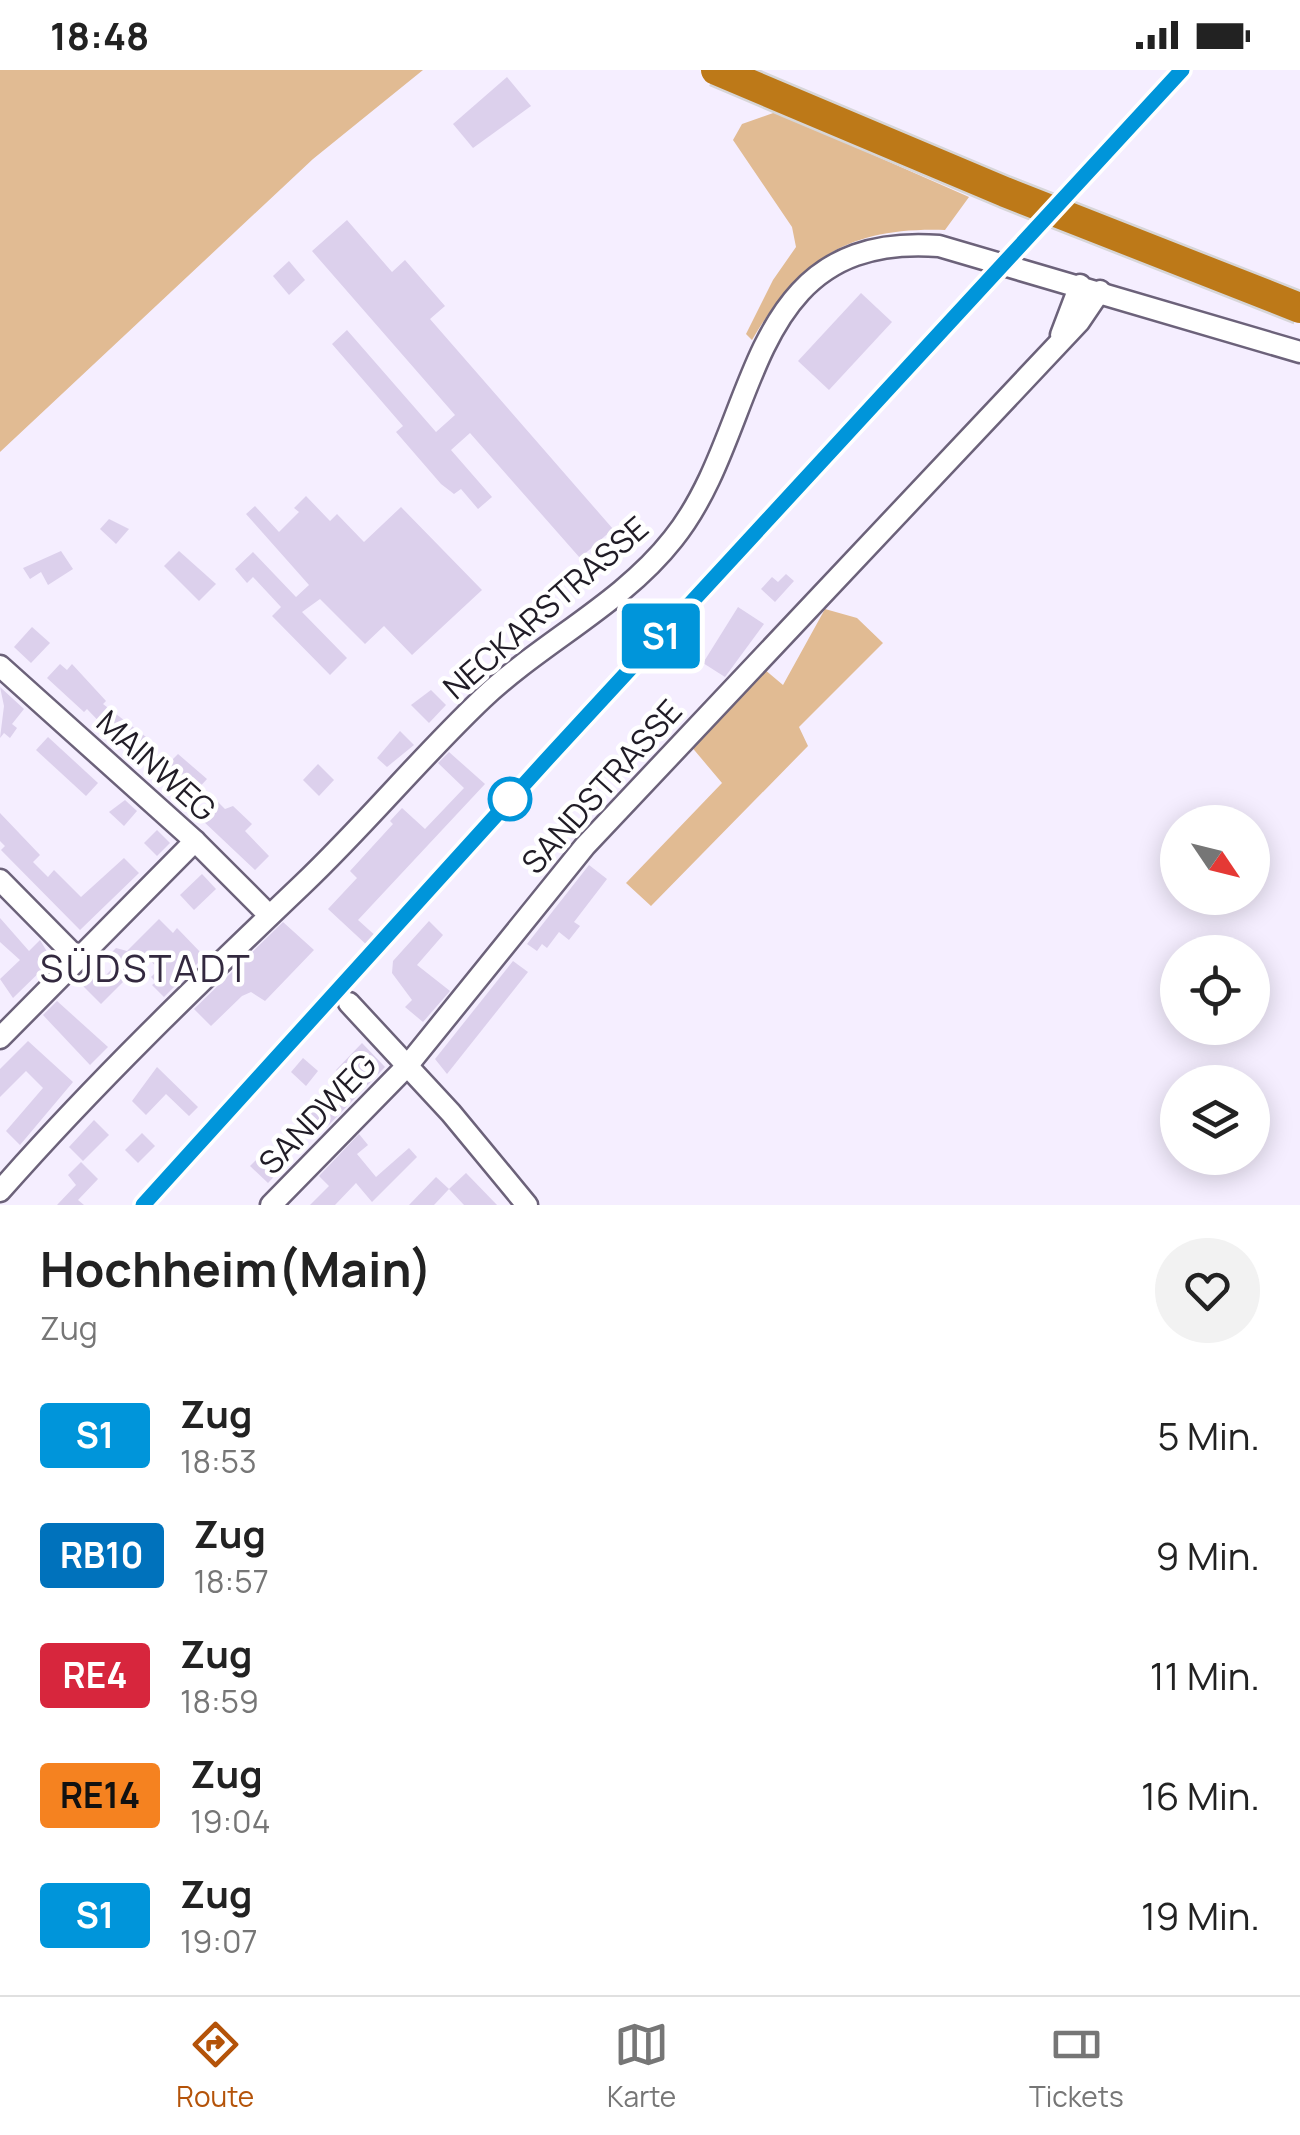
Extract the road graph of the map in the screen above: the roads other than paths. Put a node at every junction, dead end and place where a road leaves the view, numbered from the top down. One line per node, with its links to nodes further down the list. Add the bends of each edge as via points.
1 (716, 70): 5 (highway, bridge)
2 (764, 70): 3 (highway)
3 (1300, 287)
4 (1090, 288): 6 (street, NECKARSTRASSE); 10 (street, NECKARSTRASSE, via 966,252 913,244 862,252 816,277 769,332 704,490 672,540 640,574 488,693); 14 (street, SANDSTRASSE, via 1059,342 584,846)
5 (1300, 308)
6 (1300, 352)
7 (0, 666): 8 (street, MAINWEG)
8 (195, 840): 10 (street, MAINWEG); 11 (street)
9 (0, 880): 11 (street)
10 (268, 914): 15 (street, NECKARSTRASSE, via 90,1089)
11 (78, 959): 13 (street)
12 (349, 1003): 14 (street)
13 (0, 1038)
14 (408, 1065): 16 (street, SANDWEG); 17 (street)
15 (0, 1191)
16 (271, 1205)
17 (527, 1205)

